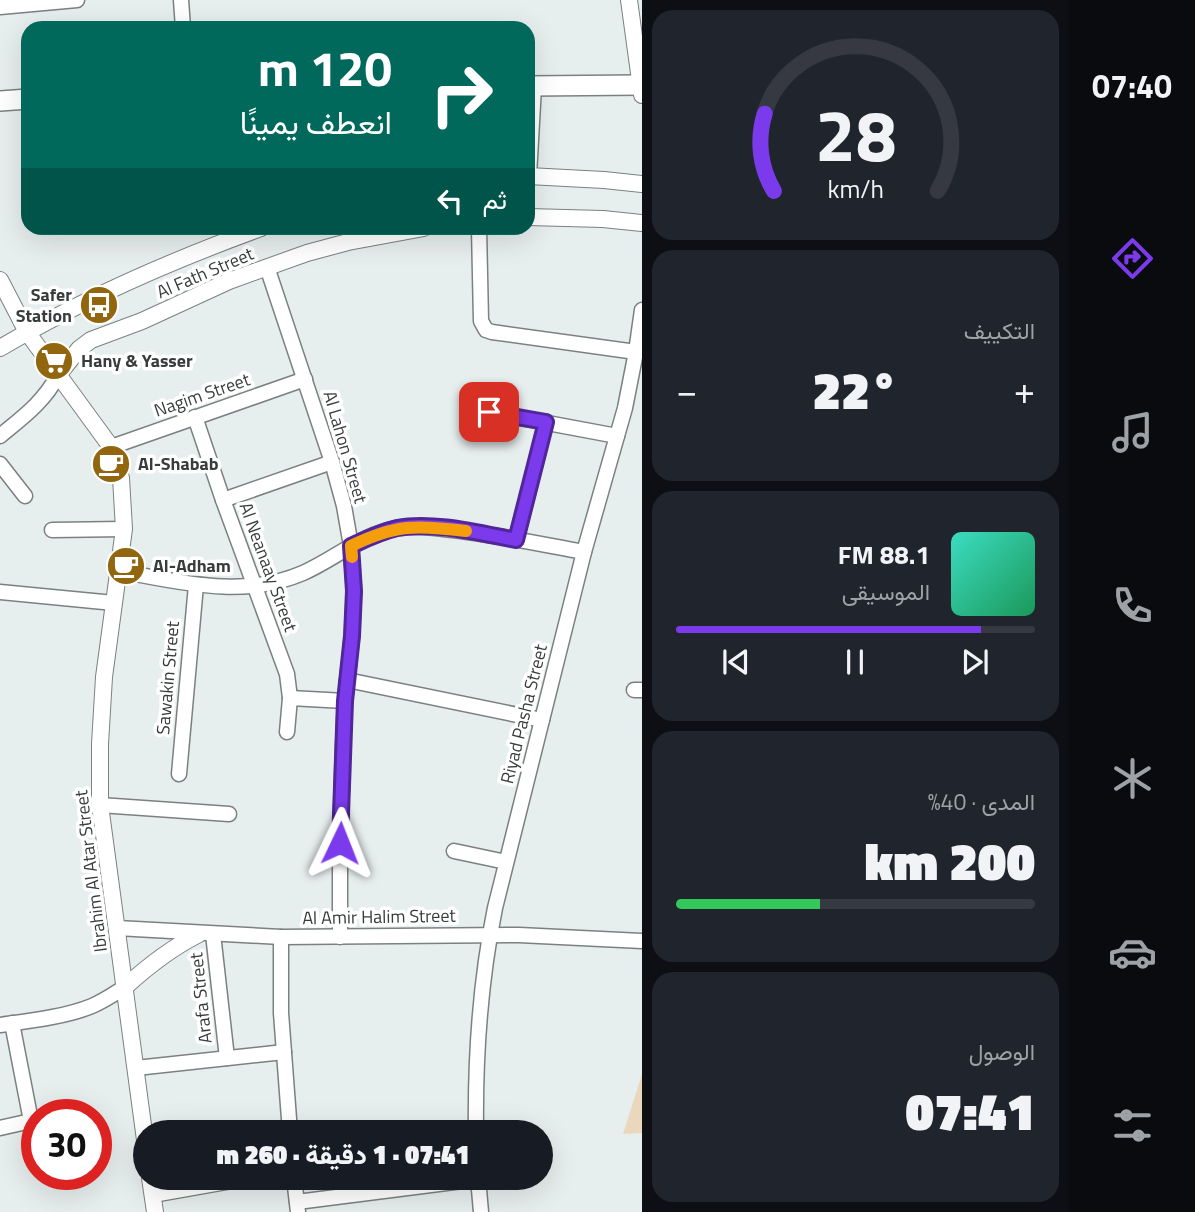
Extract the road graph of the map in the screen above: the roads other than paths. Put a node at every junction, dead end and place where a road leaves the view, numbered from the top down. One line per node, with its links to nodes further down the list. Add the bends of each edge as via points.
1 (74, 0): 4 (street)
2 (181, 0): 5 (street)
3 (629, 0): 6 (street)
4 (0, 6)
5 (182, 21)
6 (642, 85): 7 (main road); 8 (street)
7 (535, 86)
8 (642, 95)
9 (21, 100): 10 (main road)
10 (0, 101)
11 (535, 176): 12 (street)
12 (642, 184)
13 (535, 217): 14 (street)
14 (642, 223)
15 (242, 235): 21 (street, Al Fath Street, via 124,283)
16 (386, 235): 18 (street, Al Fath Street)
17 (479, 235): 22 (street, via 481,321 486,330)
18 (267, 267): 24 (street, Al Fath Street, via 91,340); 25 (street, Al Lahon Street)
19 (1, 283): 21 (street, Ibrahim Al Atar Street)
20 (642, 310): 22 (street, Riyad Pasha Street)
21 (27, 332): 23 (street, Al Fath Street); 24 (street, Ibrahim Al Atar Street)
22 (639, 341): 30 (street, Riyad Pasha Street)
23 (0, 348)
24 (58, 375): 29 (street, via 40,402); 31 (street, Ibrahim Al Atar Street)
25 (305, 379): 27 (street, Nagim Street); 32 (street, Al Lahon Street)
26 (489, 412): 28 (street)
27 (195, 417): 31 (street, Nagim Street); 35 (street, Al Neanaay Street)
28 (546, 422): 30 (street); 38 (street)
29 (0, 436)
30 (617, 436): 40 (street, Riyad Pasha Street)
31 (111, 447): 36 (street, Ibrahim Al Atar Street, via 121,478)
32 (332, 462): 35 (street); 39 (street, Al Lahon Street)
33 (0, 464): 34 (street)
34 (25, 496)
35 (223, 500): 43 (street, Al Neanaay Street)
36 (124, 529): 37 (street); 41 (street, Ibrahim Al Atar Street)
37 (52, 530)
38 (516, 540): 39 (street, via 422,526 397,528); 40 (street)
39 (351, 546): 43 (street, via 303,573); 46 (street, Al Lahon Street, via 354,591)
40 (584, 552): 49 (street, Riyad Pasha Street)
41 (119, 571): 42 (street); 45 (street, Ibrahim Al Atar Street)
42 (196, 585): 43 (street); 51 (street, Sawakin Street)
43 (254, 586): 47 (street, Al Neanaay Street, via 284,662)
44 (0, 592): 45 (street)
45 (114, 603): 52 (street, Ibrahim Al Atar Street, via 101,713)
46 (347, 680): 48 (street, Al Lahon Street); 49 (street)
47 (290, 698): 48 (street); 50 (street, Al Neanaay Street)
48 (345, 701): 60 (street, Al Lahon Street)
49 (542, 720): 55 (street, Riyad Pasha Street)
50 (286, 732)
51 (179, 774)
52 (100, 805): 53 (street); 56 (street, Ibrahim Al Atar Street)
53 (229, 814)
54 (454, 851): 55 (street)
55 (506, 862): 58 (street, Riyad Pasha Street)
56 (117, 928): 57 (street, Al Amir Halim Street); 62 (street, Ibrahim Al Atar Street)
57 (206, 934): 59 (street, Al Amir Halim Street); 62 (street, via 158,958); 65 (street, Arafa Street)
58 (490, 935): 60 (street, Al Amir Halim Street); 61 (street, Al Amir Halim Street); 70 (street, Riyad Pasha Street, via 478,1046)
59 (281, 937): 60 (street, Al Amir Halim Street); 64 (street)
60 (340, 937)
61 (642, 941)
62 (125, 987): 63 (street, via 90,1007); 66 (street, Ibrahim Al Atar Street)
63 (6, 1024): 67 (street)
64 (284, 1052): 65 (street); 69 (street)
65 (227, 1058): 66 (street)
66 (136, 1068): 68 (street, Ibrahim Al Atar Street)
67 (25, 1099)
68 (142, 1120)
69 (289, 1120)
70 (476, 1120)
71 (21, 1123): 72 (street)
72 (0, 1128)
73 (152, 1190): 77 (street)
74 (181, 1190): 77 (street)
75 (404, 1190): 78 (street)
76 (479, 1190): 80 (street)
77 (153, 1195): 79 (street)
78 (298, 1207)
79 (155, 1212)
80 (481, 1212)

